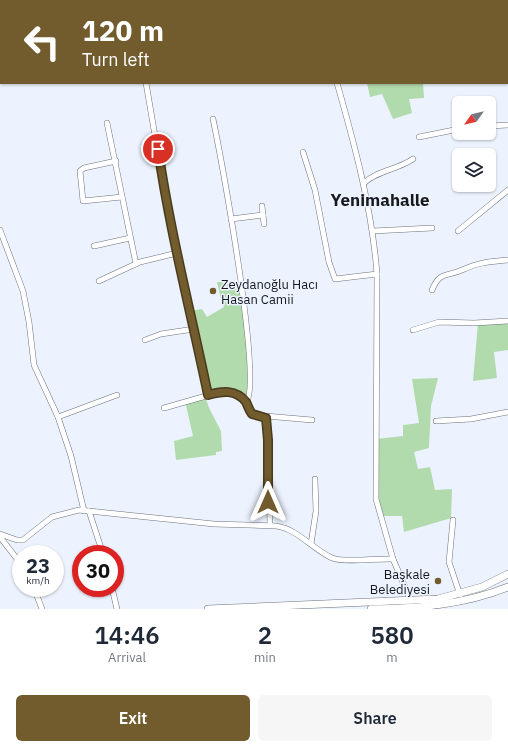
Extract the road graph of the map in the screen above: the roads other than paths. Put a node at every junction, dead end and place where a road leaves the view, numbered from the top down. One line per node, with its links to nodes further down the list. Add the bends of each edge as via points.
1 (146, 84): 25 (street)
2 (337, 84): 12 (street)
3 (213, 119): 17 (street)
4 (107, 123): 11 (street)
5 (508, 124): 6 (street)
6 (496, 125)
7 (452, 130): 8 (street)
8 (418, 137)
9 (303, 152): 28 (street, via 315,190 329,262 335,279)
10 (413, 159): 12 (street, via 400,167 377,173)
11 (116, 161): 14 (street); 14 (street, via 81,169 83,201)
12 (364, 183): 21 (street)
13 (508, 190): 22 (street)
14 (122, 197): 23 (street)
15 (262, 206): 16 (street)
16 (263, 215): 17 (street); 18 (street)
17 (231, 220): 37 (street, via 250,360 251,392)
18 (264, 224)
19 (432, 228): 21 (street)
20 (0, 230): 40 (street, via 23,291 34,365)
21 (373, 231): 28 (street)
22 (458, 231)
23 (130, 238): 24 (street); 27 (street)
24 (94, 246)
25 (177, 253): 27 (street); 32 (street)
26 (508, 260): 30 (street, via 479,263 444,274 436,281)
27 (136, 264): 29 (street)
28 (376, 274): 52 (street, via 375,489)
29 (99, 282)
30 (432, 290)
31 (508, 321): 33 (street, via 439,322)
32 (194, 329): 34 (street, via 161,334); 36 (street)
33 (413, 330)
34 (145, 340)
35 (117, 395): 40 (street)
36 (208, 395): 37 (street, via 232,392); 38 (street)
37 (246, 403): 41 (street, via 252,414)
38 (164, 408)
39 (508, 412): 43 (street, via 471,419)
40 (58, 417): 45 (street)
41 (266, 418): 42 (street); 47 (street)
42 (312, 420)
43 (436, 421)
44 (315, 479): 49 (street, via 316,511)
45 (87, 511): 47 (street, via 214,524); 48 (street, via 71,511 52,517 23,540); 50 (street)
46 (454, 520): 57 (street, via 450,562)
47 (270, 525): 49 (street, via 285,528)
48 (0, 536): 51 (street)
49 (311, 544): 52 (street, via 329,557 338,560)
50 (100, 545)
51 (12, 552)
52 (394, 559): 58 (street)
53 (508, 574): 57 (main road)
54 (507, 588): 57 (main road)
55 (37, 597): 59 (street)
56 (114, 597): 60 (street)
57 (461, 598): 58 (main road)
58 (413, 606): 61 (main road, via 315,603); 62 (main road)
59 (42, 609)
60 (117, 609)
61 (208, 609)
62 (371, 609)

